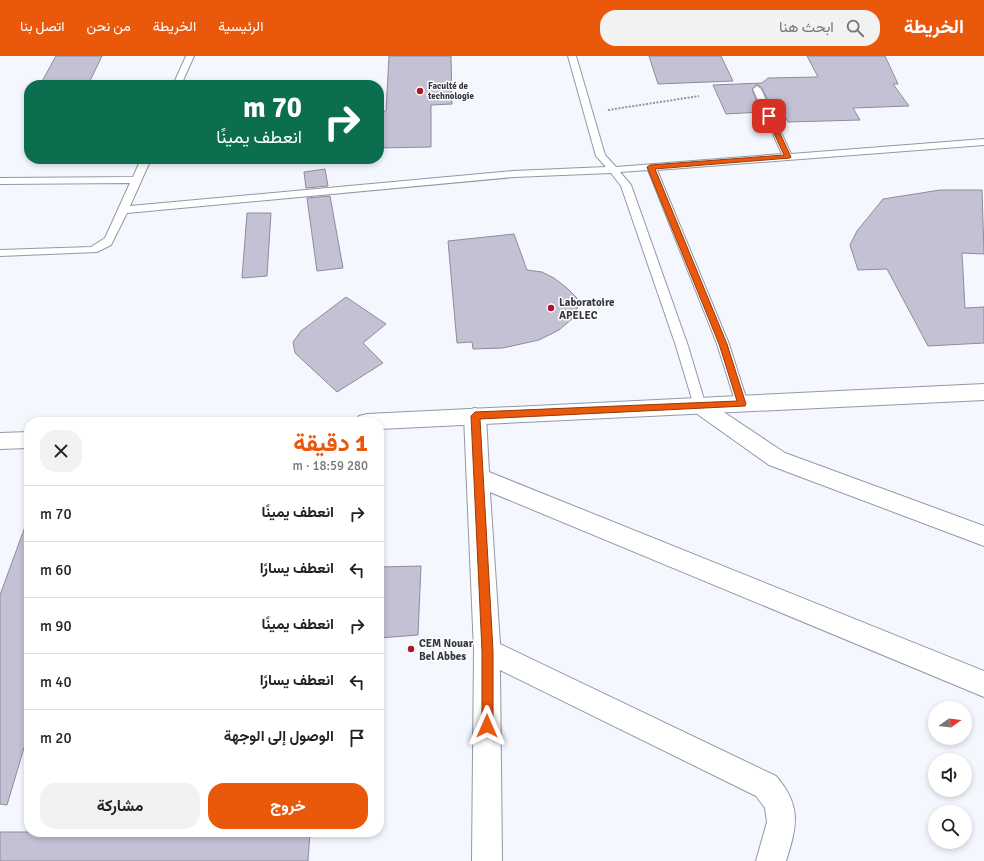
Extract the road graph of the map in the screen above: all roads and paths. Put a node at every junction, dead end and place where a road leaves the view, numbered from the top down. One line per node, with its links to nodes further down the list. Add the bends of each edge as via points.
1 (190, 56): 3 (lane)
2 (572, 56): 6 (lane)
3 (179, 80)
4 (757, 89): 8 (lane)
5 (699, 96): 6 (path)
6 (589, 113): 11 (lane, via 601,156)
7 (984, 142): 8 (lane)
8 (788, 157): 10 (lane)
9 (144, 164): 12 (lane)
10 (650, 167): 11 (lane); 17 (lane, via 723,344)
11 (613, 170): 14 (lane, via 476,177); 18 (lane, via 626,185)
12 (137, 180): 13 (lane); 14 (lane)
13 (0, 181)
14 (123, 210): 15 (lane, via 110,239 100,247 85,250)
15 (0, 253)
16 (984, 392): 17 (street)
17 (742, 404): 18 (street); 21 (street)
18 (700, 406): 19 (street); 21 (street)
19 (475, 416): 20 (street); 24 (street)
20 (384, 421)
21 (740, 432): 25 (street, via 777,459)
22 (24, 440): 23 (street)
23 (0, 441)
24 (480, 478): 26 (street); 27 (street)
25 (984, 536)
26 (487, 651): 28 (street); 29 (street, via 766,786 775,795 783,816)
27 (984, 684)
28 (487, 861)
29 (772, 861)

